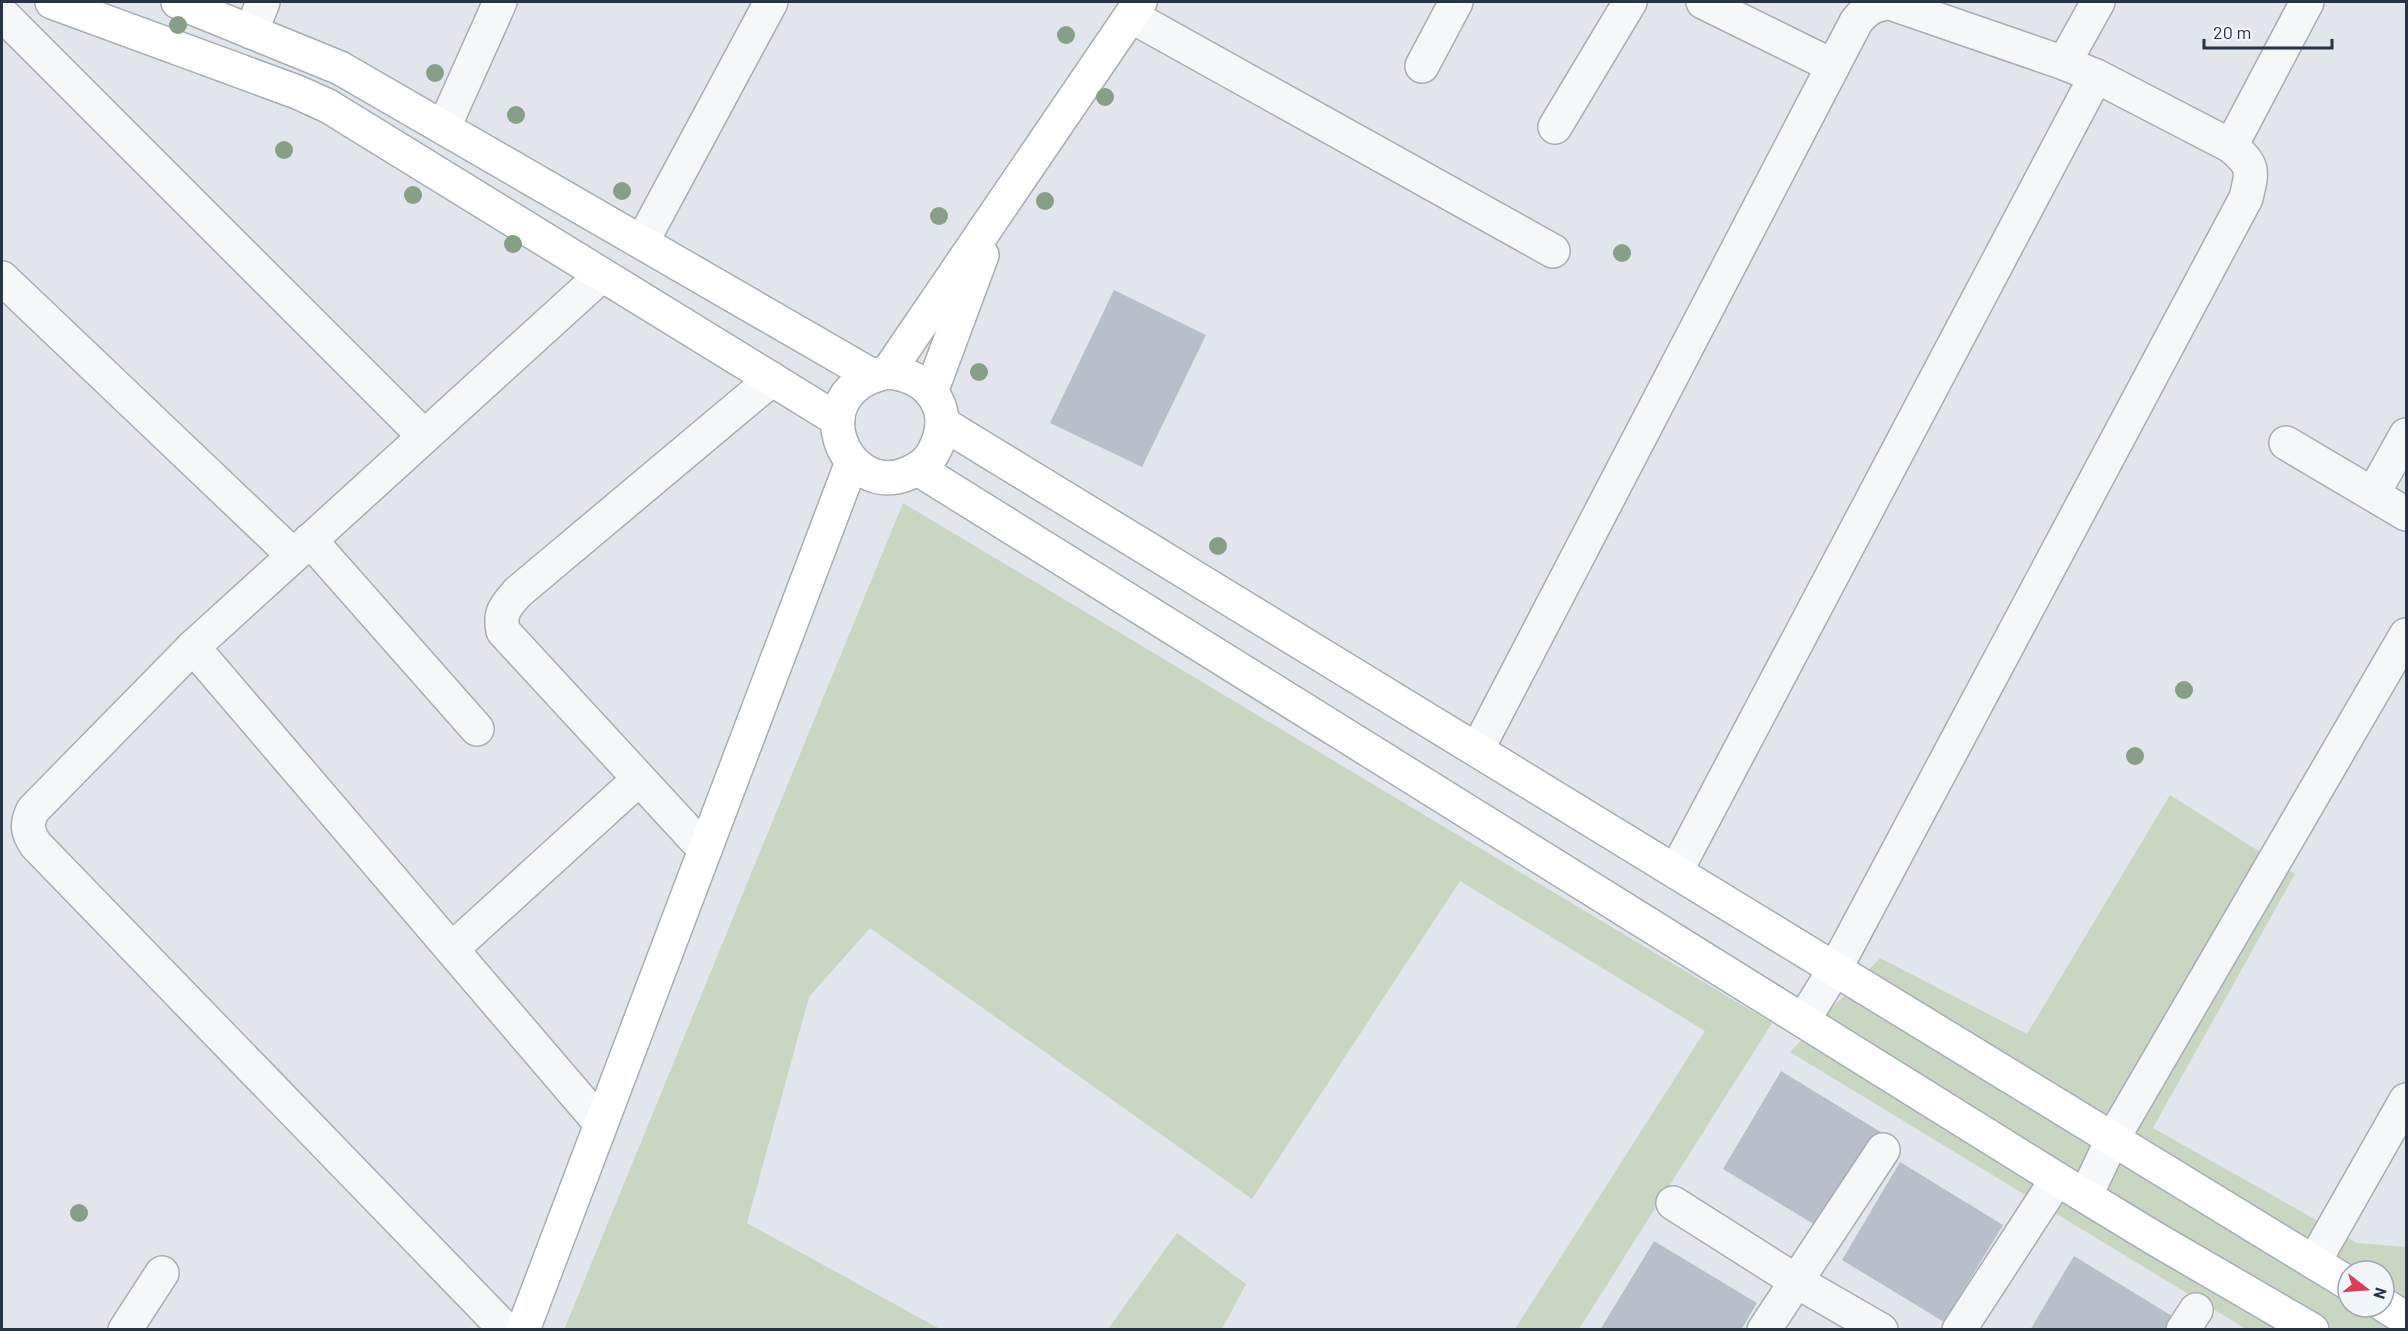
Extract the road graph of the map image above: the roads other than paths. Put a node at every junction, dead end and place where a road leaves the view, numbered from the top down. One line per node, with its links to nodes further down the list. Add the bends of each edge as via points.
1 (52, 2): 24 (street, via 328,106)
2 (178, 2): 13 (street)
3 (263, 2): 13 (street)
4 (500, 2): 18 (street)
5 (771, 2): 22 (street)
6 (1456, 2): 15 (street)
7 (1630, 2): 19 (street)
8 (1703, 2): 16 (street)
9 (2098, 2): 14 (street)
10 (2307, 2): 20 (street)
11 (1136, 9): 21 (street); 23 (street)
12 (2, 14): 32 (street)
13 (251, 32): 18 (street, via 340,68)
14 (2064, 63): 16 (street, via 1890,3 1876,4 1864,11); 17 (street)
15 (1422, 66)
16 (1833, 66): 42 (street)
17 (2096, 76): 20 (street); 45 (street)
18 (444, 127): 22 (street)
19 (1555, 127)
20 (2231, 146): 47 (street, via 2247,160 2251,176 2246,198)
21 (999, 208): 26 (street); 28 (street)
22 (642, 242): 26 (street)
23 (1553, 250)
24 (602, 274): 27 (street); 32 (street)
25 (2, 278): 38 (street)
26 (879, 374): 28 (street, via 904,374 919,380); 29 (street, via 857,383 846,396)
27 (772, 379): 29 (street); 43 (street, via 518,592 500,618 503,631)
28 (932, 392): 30 (street)
29 (838, 420): 34 (street, via 842,447)
30 (942, 423): 35 (street, via 940,440 932,456); 42 (street)
31 (2406, 435): 36 (street)
32 (424, 436): 38 (street)
33 (2286, 444): 36 (street)
34 (852, 462): 35 (street, via 884,477 902,476); 44 (street)
35 (918, 469): 48 (street)
36 (2373, 494): 37 (street)
37 (2406, 514)
38 (301, 548): 40 (street); 41 (street)
39 (2406, 635): 51 (street)
40 (193, 646): 46 (street); 61 (street, via 33,810 27,823 29,835)
41 (477, 729)
42 (1477, 750): 45 (street)
43 (639, 779): 44 (street); 46 (street)
44 (705, 850): 50 (street)
45 (1676, 871): 47 (street)
46 (452, 949): 50 (street)
47 (1835, 969): 48 (street); 51 (street)
48 (1804, 1019): 53 (street)
49 (2406, 1100): 56 (street)
50 (601, 1124): 62 (street)
51 (2112, 1140): 54 (street); 56 (street)
52 (1883, 1150): 59 (street)
53 (2057, 1179): 54 (street); 65 (street)
54 (2086, 1195): 66 (street)
55 (1672, 1203): 59 (street)
56 (2314, 1262): 58 (street)
57 (162, 1273): 60 (street)
58 (2336, 1276)
59 (1796, 1281): 63 (street); 64 (street)
60 (125, 1329)
61 (506, 1329)
62 (524, 1329)
63 (1764, 1329)
64 (1881, 1329)
65 (1959, 1329)
66 (2312, 1329)

